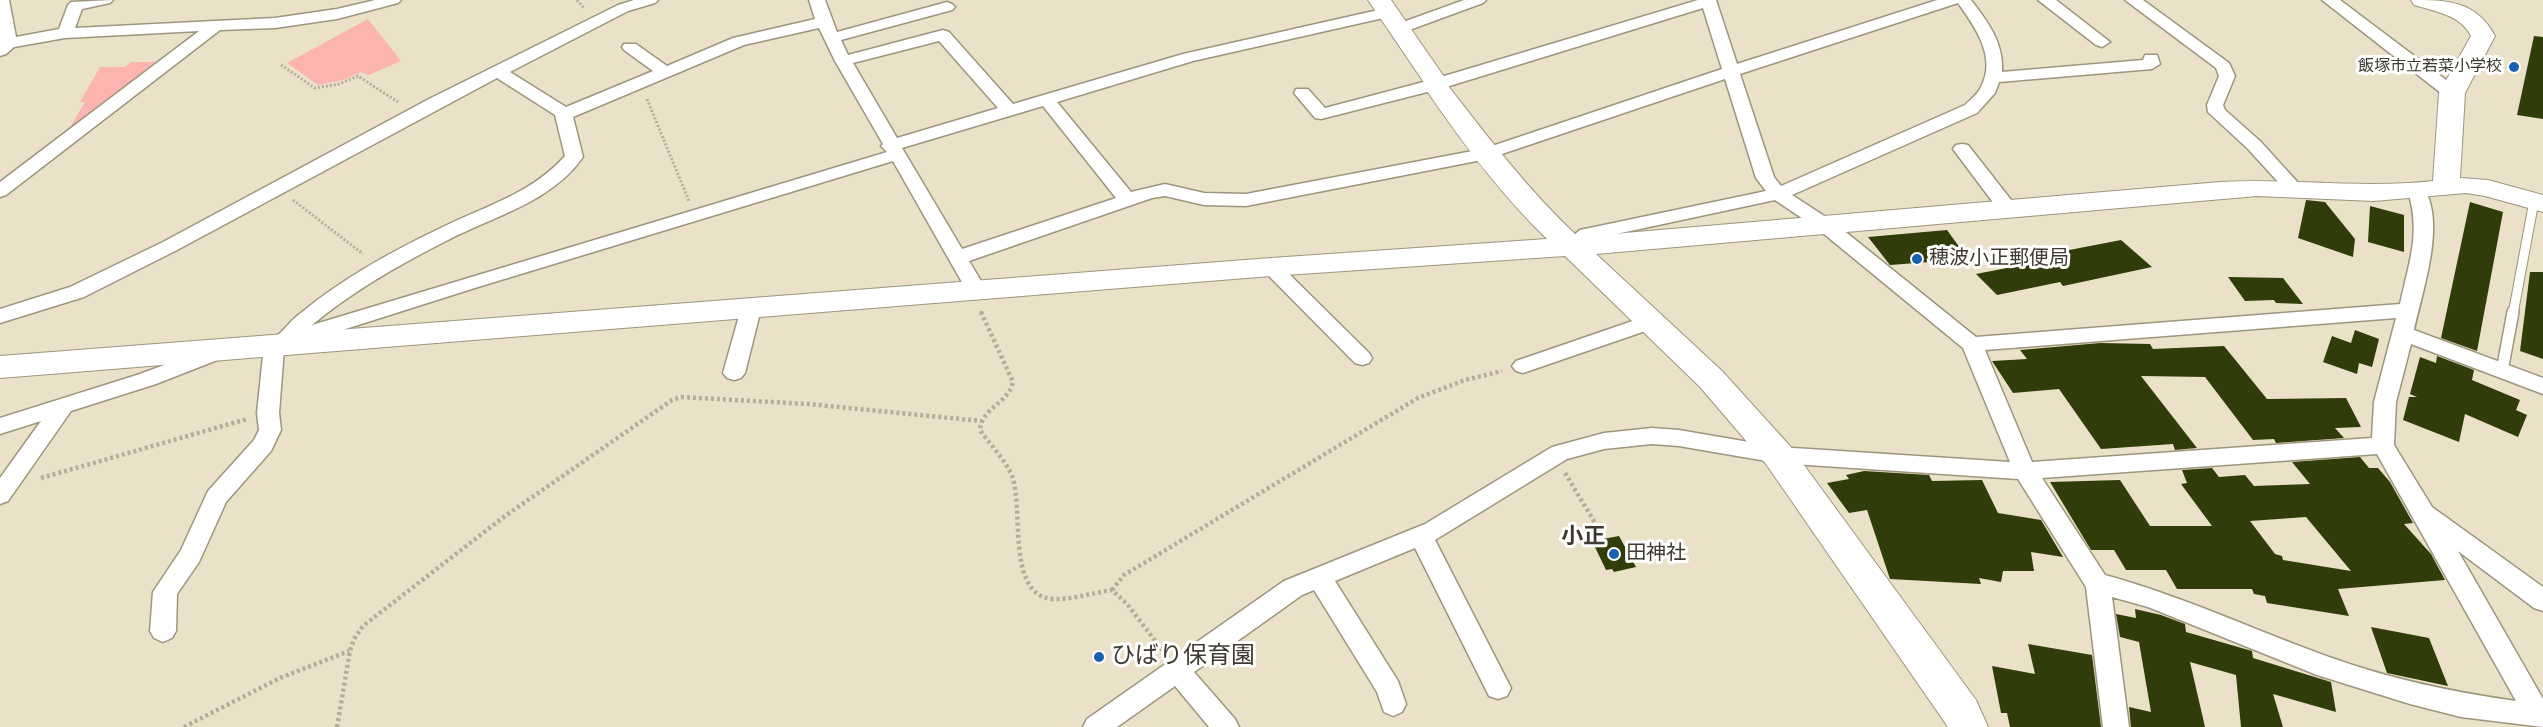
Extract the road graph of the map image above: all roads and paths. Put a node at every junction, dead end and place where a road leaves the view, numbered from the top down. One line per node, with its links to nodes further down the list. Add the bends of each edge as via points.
1 (1, 0): 22 (street)
2 (105, 0): 19 (street, via 75,5)
3 (393, 0): 14 (street)
4 (650, 0): 27 (street, via 623,8)
5 (817, 0): 18 (street)
6 (1478, 0): 16 (street)
7 (1953, 0): 26 (street)
8 (1964, 0): 29 (street, via 1994,48)
9 (2046, 0): 20 (street)
10 (2133, 0): 43 (street, via 2223,66 2227,76 2215,105 2217,112)
11 (2330, 0): 33 (street)
12 (2422, 0): 33 (street, via 2469,18 2480,27 2483,36)
13 (1708, 1): 26 (street); 31 (street)
14 (339, 7): 17 (street, via 275,23)
15 (946, 7): 18 (street)
16 (1388, 14): 31 (street); 34 (street, via 1190,57)
17 (216, 26): 19 (street); 44 (street)
18 (828, 30): 24 (street); 28 (street, via 739,41)
19 (65, 33): 22 (street)
20 (2102, 42)
21 (630, 46): 28 (street)
22 (5, 47)
23 (2151, 58): 29 (street, via 2152,64)
24 (843, 61): 35 (street, via 944,35); 39 (street)
25 (281, 65): 36 (path, via 315,88 358,76)
26 (1731, 71): 40 (street); 46 (street, via 1765,178)
27 (499, 72): 36 (street); 37 (street)
28 (664, 72): 30 (street)
29 (1992, 78): 46 (street, via 1989,89 1971,109)
30 (640, 82): 37 (street); 50 (path)
31 (1437, 84): 32 (street, via 1321,114); 40 (street)
32 (1302, 93)
33 (2452, 93): 41 (street)
34 (1046, 99): 35 (street); 47 (street)
35 (1008, 109): 39 (street)
36 (416, 113): 42 (street)
37 (563, 115): 55 (street, via 574,157 567,166 508,205)
38 (1962, 149): 49 (street)
39 (893, 150): 50 (street); 53 (street)
40 (1486, 154): 47 (street, via 1246,200 1204,199 1165,190); 52 (street)
41 (2446, 186): 45 (street); 48 (street, via 2488,188)
42 (277, 190): 55 (path, via 323,221); 59 (street, via 76,292)
43 (2295, 190): 45 (street); 49 (street, via 2220,190)
44 (0, 191)
45 (2417, 191): 58 (street, via 2424,213 2424,238)
46 (1778, 194): 51 (street); 52 (street, via 1587,234)
47 (1127, 199): 53 (street)
48 (2539, 202): 68 (lane)
49 (2008, 209): 51 (street)
50 (695, 215): 62 (street)
51 (1825, 225): 52 (street); 63 (street)
52 (1570, 247): 54 (street); 60 (street)
53 (957, 258): 56 (street)
54 (1271, 267): 56 (street); 65 (street)
55 (379, 268): 62 (street, via 300,322)
56 (974, 291): 57 (street); 73 (path, via 1013,382 1008,397 988,410)
57 (751, 309): 62 (street); 69 (street)
58 (2407, 310): 61 (street); 63 (street)
59 (0, 316)
60 (1650, 321): 66 (street); 76 (street, via 1711,379)
61 (2403, 334): 68 (street); 75 (street, via 2385,402)
62 (279, 344): 64 (street); 72 (street)
63 (1972, 344): 78 (street)
64 (223, 350): 67 (street); 71 (street)
65 (1362, 357)
66 (1523, 366): 85 (path, via 1465,380 1418,398 1124,575)
67 (0, 367)
68 (2502, 371): 70 (street)
69 (734, 373)
70 (2543, 386)
71 (63, 407): 74 (street); 79 (street)
72 (268, 413): 79 (path); 87 (street, via 270,430 263,445 216,497 191,555 165,592)
73 (981, 421): 85 (path, via 985,438 1012,475 1020,553 1033,590 1045,598); 88 (path, via 808,404 681,397 672,400 495,524 363,626)
74 (0, 426)
75 (2383, 445): 78 (street); 80 (street)
76 (1778, 455): 77 (street, via 1652,436 1604,441); 78 (street); 97 (street, via 1962,712)
77 (1555, 457): 81 (path); 82 (street)
78 (2025, 471): 84 (street)
79 (3, 491)
80 (2424, 513): 86 (street); 92 (street)
81 (1600, 531)
82 (1421, 537): 83 (street); 90 (street)
83 (1319, 577): 89 (street, via 1257,611); 91 (street, via 1389,689)
84 (2097, 583): 92 (street, via 2152,598 2315,663 2410,693); 98 (street)
85 (1112, 590): 89 (path)
86 (2543, 601)
87 (163, 631)
88 (350, 651): 93 (path, via 280,678); 94 (path)
89 (1177, 670): 95 (street); 96 (street)
90 (1498, 688)
91 (1393, 704)
92 (2541, 716)
93 (184, 727)
94 (337, 727)
95 (1096, 727)
96 (1226, 727)
97 (1968, 727)
98 (2116, 727)

